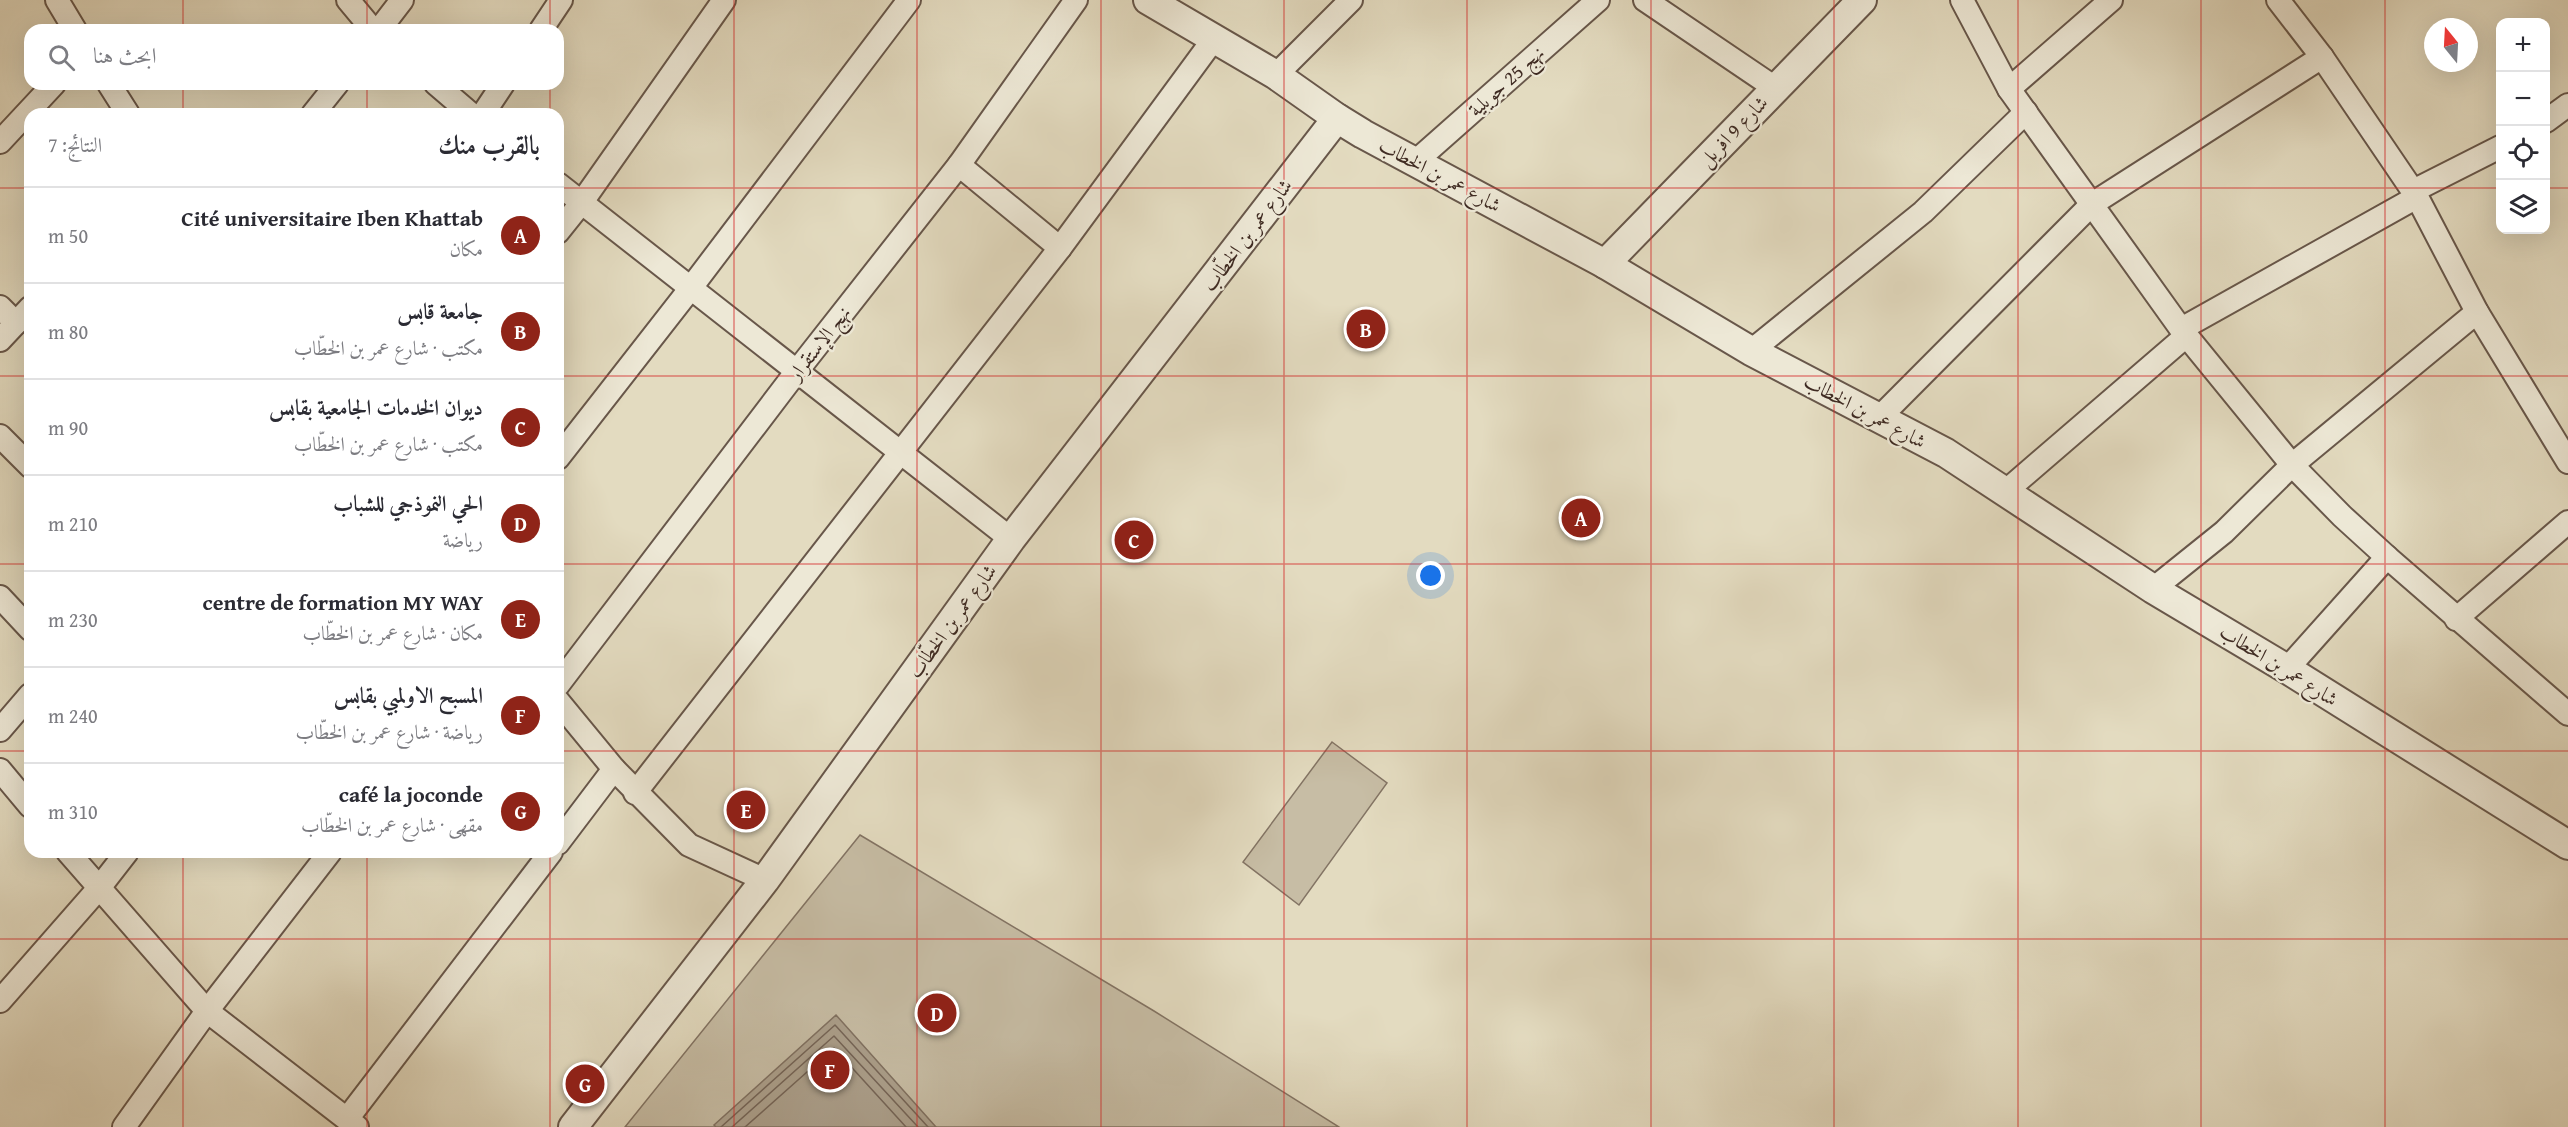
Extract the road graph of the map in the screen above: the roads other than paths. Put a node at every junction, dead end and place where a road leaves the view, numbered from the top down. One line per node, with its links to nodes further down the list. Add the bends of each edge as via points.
1 (57, 0): 16 (street)
2 (348, 0): 17 (street)
3 (402, 0): 18 (street)
4 (561, 0): 19 (street)
5 (723, 0): 46 (street)
6 (909, 0): 51 (street)
7 (1076, 0): 43 (street, نهج الإستقرار)
8 (1148, 0): 20 (street, شارع عمر بن الخطاب)
9 (1351, 0): 22 (street)
10 (1598, 0): 42 (street, نهج 25 جويلية)
11 (1645, 0): 23 (street)
12 (1862, 0): 23 (street, شارع 9 افريل)
13 (1962, 0): 24 (street)
14 (2111, 0): 24 (street)
15 (2278, 0): 21 (street)
16 (71, 24)
17 (368, 24)
18 (384, 24)
19 (545, 24)
20 (1213, 40): 22 (street, شارع عمر بن الخطاب); 49 (street)
21 (2322, 57): 45 (street); 47 (street)
22 (1276, 75): 38 (street, شارع عمر بن الخطاب)
23 (1775, 88): 50 (street, شارع 9 افريل)
24 (2009, 89): 37 (street)
25 (47, 90): 31 (street)
26 (113, 90): 32 (street)
27 (332, 90): 33 (street)
28 (443, 90): 34 (street)
29 (499, 90): 35 (street)
30 (2568, 105): 39 (street)
31 (27, 108)
32 (124, 108)
33 (318, 108)
34 (464, 108)
35 (487, 108)
36 (24, 110): 40 (street)
37 (2026, 112): 47 (street); 57 (street, via 1923,212)
38 (1337, 118): 42 (street, شارع عمر بن الخطاب); 68 (street, شارع عمر بن الخطّاب)
39 (2550, 118)
40 (4, 128)
41 (2496, 149): 45 (street)
42 (1415, 162): 50 (street, شارع عمر بن الخطاب)
43 (959, 165): 49 (street); 58 (street, نهج الإستقرار)
44 (564, 188): 46 (street)
45 (2415, 194): 53 (street); 55 (street)
46 (582, 202): 48 (street); 51 (street)
47 (2092, 204): 55 (street); 59 (street)
48 (564, 224)
49 (1060, 248): 62 (street)
50 (1605, 264): 57 (street, شارع عمر بن الخطاب)
51 (690, 289): 58 (street); 61 (street)
52 (0, 307): 54 (street)
53 (2477, 312): 64 (street); 65 (street)
54 (23, 316): 56 (street)
55 (2183, 332): 65 (street); 66 (street)
56 (0, 340)
57 (1751, 351): 59 (street, شارع عمر بن الخطاب)
58 (797, 371): 62 (street); 75 (street, نهج الإستقرار)
59 (1879, 418): 66 (street, شارع عمر بن الخطاب, via 1946,453)
60 (0, 436): 63 (street)
61 (564, 450)
62 (902, 453): 68 (street); 82 (street)
63 (24, 460)
64 (2568, 462)
65 (2292, 465): 69 (street); 70 (street, via 2224,532)
66 (2006, 491): 70 (street, شارع عمر بن الخطاب)
67 (2568, 522): 72 (street)
68 (1011, 539): 90 (street, شارع عمر بن الخطّاب)
69 (2387, 558): 72 (street); 74 (street)
70 (2153, 589): 74 (street, شارع عمر بن الخطاب)
71 (0, 597): 73 (street)
72 (2456, 619): 78 (street)
73 (24, 623)
74 (2287, 669): 85 (street, شارع عمر بن الخطاب)
75 (564, 677)
76 (24, 702): 79 (street)
77 (564, 708): 81 (street)
78 (2568, 714)
79 (0, 730)
80 (0, 770): 83 (street)
81 (614, 770): 82 (street); 84 (street)
82 (635, 793): 90 (street, via 689,845)
83 (24, 799)
84 (564, 835)
85 (2568, 845)
86 (73, 858): 91 (street)
87 (122, 858): 91 (street)
88 (325, 858): 93 (street)
89 (547, 858): 94 (street)
90 (765, 880): 96 (street, شارع عمر بن الخطّاب)
91 (99, 888): 92 (street); 93 (street)
92 (0, 1000)
93 (207, 1011): 94 (street); 95 (street)
94 (352, 1123)
95 (124, 1127)
96 (573, 1127)

